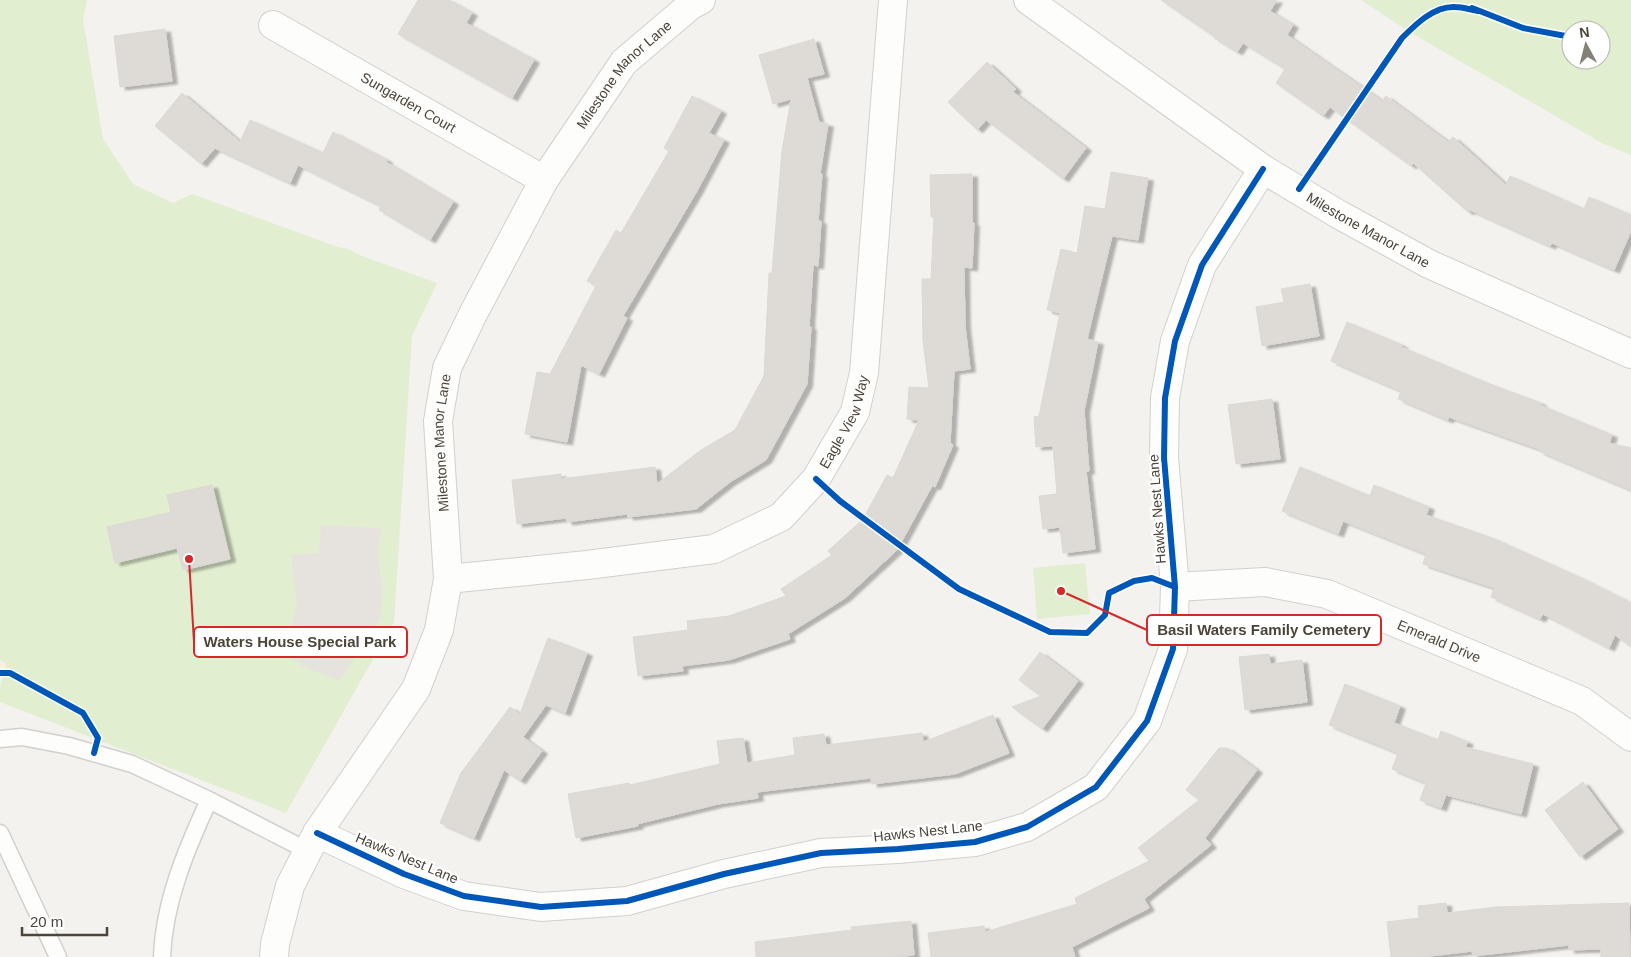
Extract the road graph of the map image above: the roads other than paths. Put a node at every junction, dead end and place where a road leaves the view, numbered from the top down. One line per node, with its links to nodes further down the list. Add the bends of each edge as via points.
1 (701, 0): 6 (street, Milestone Manor Lane, via 624,62)
2 (893, 0): 8 (street, Eagle View Way, via 864,373 855,412 816,479 781,517 714,549)
3 (1028, 0): 5 (street, Milestone Manor Lane)
4 (273, 25): 6 (street, Sungarden Court)
5 (1263, 169): 7 (street, Milestone Manor Lane, via 1429,264); 9 (street, Hawks Nest Lane, via 1202,265 1175,341 1165,398 1164,458)
6 (544, 180): 8 (street, Milestone Manor Lane, via 447,368 438,421)
7 (1631, 354)
8 (448, 579): 14 (street, Milestone Manor Lane, via 439,630 416,689)
9 (1175, 587): 10 (street, Emerald Drive, via 1265,582 1327,594 1582,700); 14 (street, Hawks Nest Lane, via 1173,649 1147,721 1096,787 1027,827 975,842 821,853 724,874 628,901 540,907 464,896)
10 (1631, 737)
11 (0, 739): 12 (lane, via 22,737 132,764)
12 (209, 800): 14 (lane); 16 (lane, via 190,840 172,892)
13 (0, 833): 15 (lane)
14 (312, 842): 17 (street, Milestone Manor Lane, via 290,886)
15 (58, 957)
16 (162, 957)
17 (274, 957)

